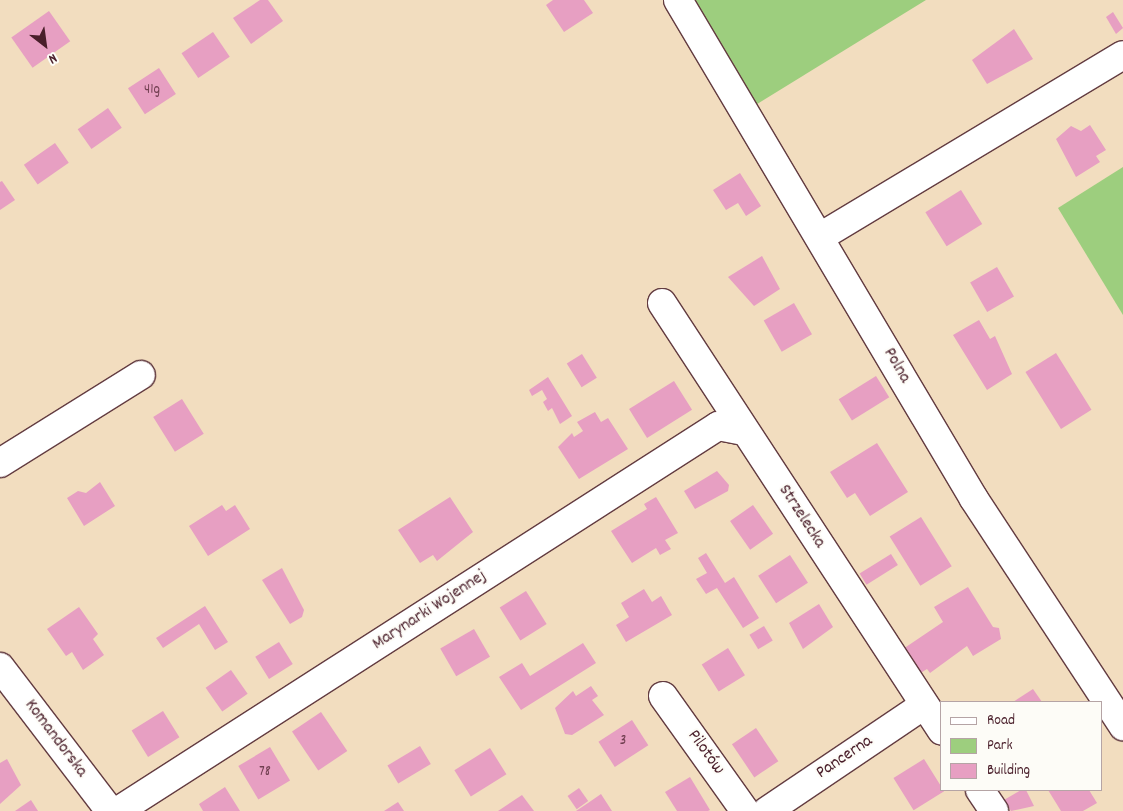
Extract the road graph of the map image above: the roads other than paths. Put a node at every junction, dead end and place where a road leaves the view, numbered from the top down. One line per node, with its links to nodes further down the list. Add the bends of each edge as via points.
1 (678, 0): 3 (street, Polna)
2 (1123, 55): 3 (street)
3 (820, 237): 11 (street, Polna, via 974,499)
4 (662, 303): 6 (street, Strzelecka)
5 (141, 376): 7 (street)
6 (744, 431): 10 (street, Strzelecka); 15 (street, Marynarki Wojennej, via 718,426)
7 (0, 462)
8 (0, 667): 14 (street, Komandorska)
9 (663, 696): 16 (street, Pilotów)
10 (924, 705): 12 (street, Strzelecka); 17 (street, Pancerna)
11 (1119, 712)
12 (940, 728)
13 (981, 791): 18 (street)
14 (110, 811)
15 (118, 811)
16 (744, 811)
17 (767, 811)
18 (994, 811)

